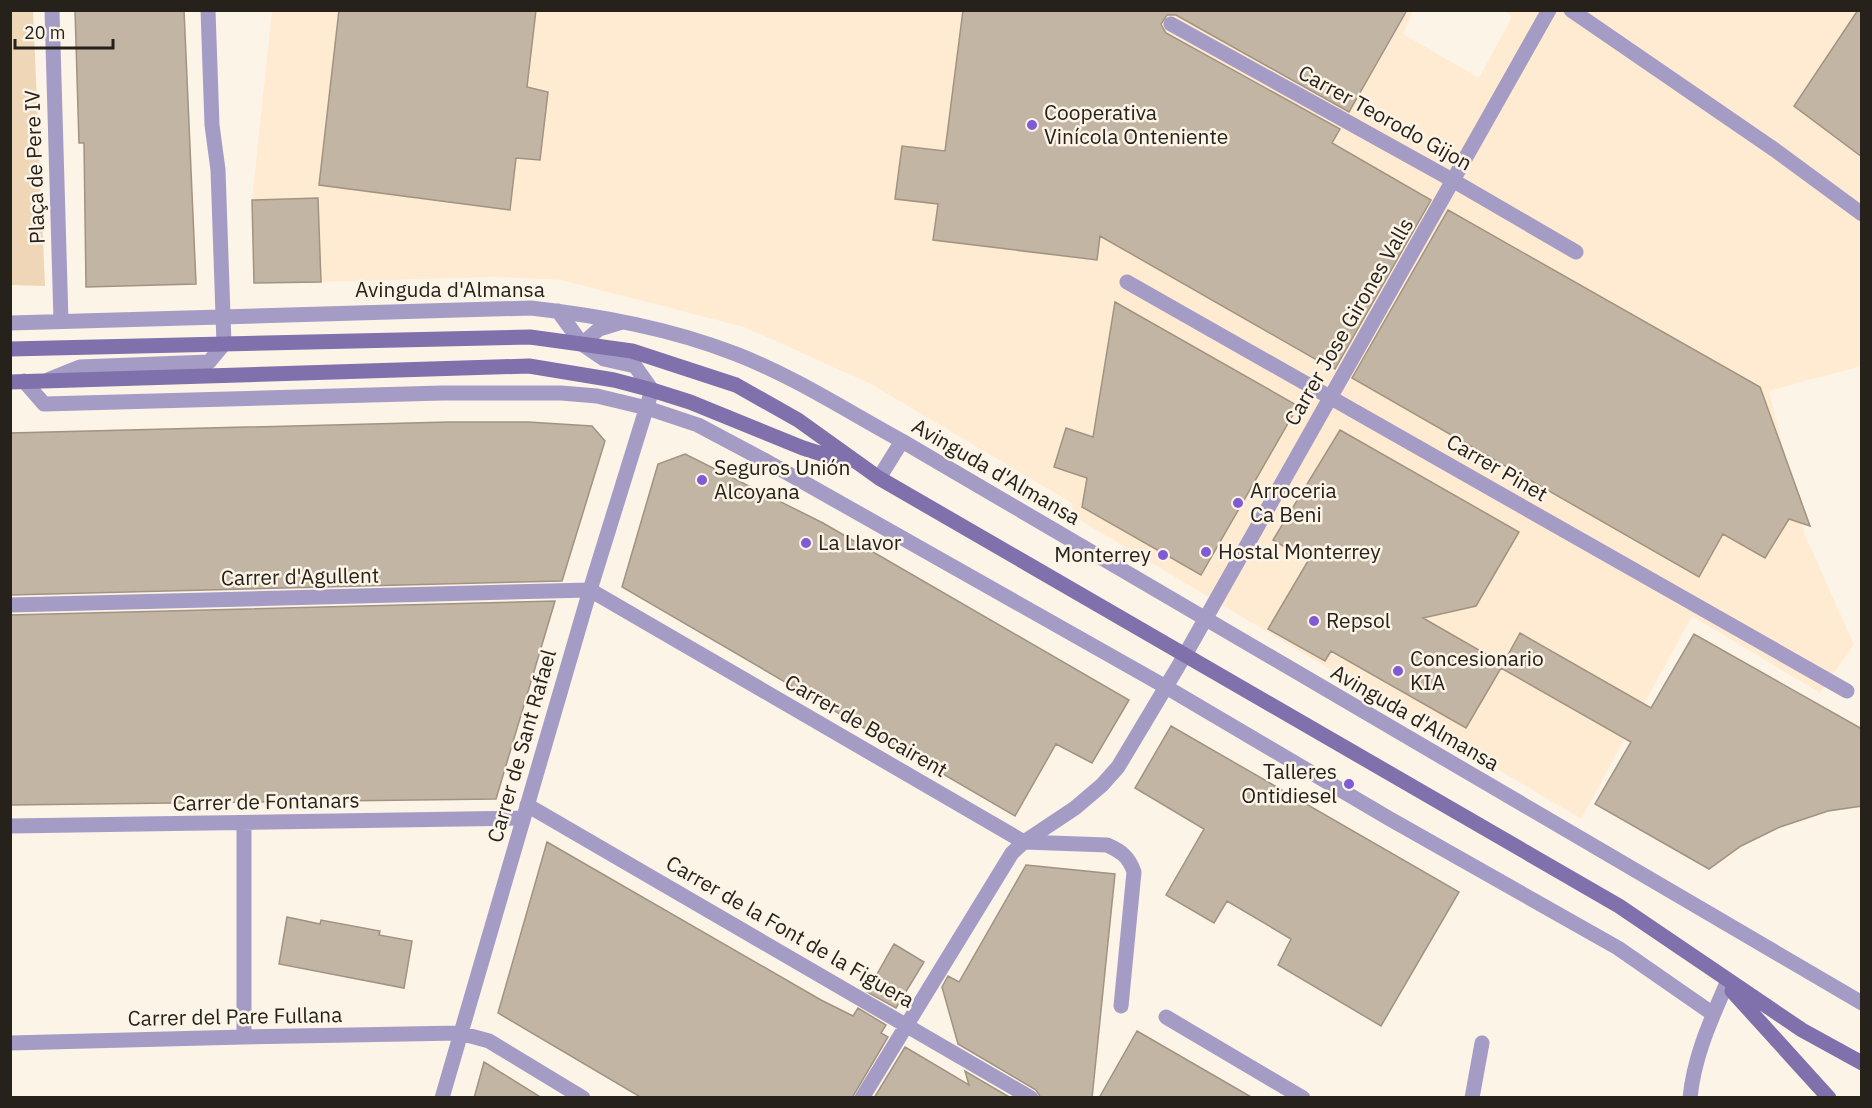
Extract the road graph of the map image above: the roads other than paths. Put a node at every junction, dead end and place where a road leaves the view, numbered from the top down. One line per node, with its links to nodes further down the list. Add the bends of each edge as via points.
1 (52, 10): 12 (street, Plaça de Pere IV)
2 (208, 10): 11 (street)
3 (1549, 10): 6 (street, Carrer Jose Girones Valls)
4 (1571, 10): 7 (street)
5 (1171, 24): 6 (street, Carrer Teorodo Gijon)
6 (1454, 181): 8 (street, Carrer Teorodo Gijon); 21 (street, Carrer Jose Girones Valls)
7 (1862, 214)
8 (1576, 252)
9 (1126, 282): 21 (street, Carrer Pinet)
10 (558, 311): 11 (street, Avinguda d'Almansa, via 531,308); 13 (street, Avinguda d'Almansa); 16 (street)
11 (223, 315): 12 (street, Avinguda d'Almansa); 15 (street)
12 (61, 321): 14 (street, Avinguda d'Almansa)
13 (625, 321): 16 (street, via 599,329); 23 (street, Avinguda d'Almansa, via 736,354)
14 (10, 323)
15 (224, 344): 16 (street, via 530,337); 17 (street); 18 (street, via 209,362 80,367)
16 (582, 344): 20 (street, via 604,359 635,366); 24 (street, via 632,351 736,385 798,420)
17 (10, 349)
18 (50, 379): 19 (street); 20 (street, via 529,366)
19 (17, 381): 22 (street, via 44,404 561,393 597,396)
20 (652, 390): 22 (street, Carrer de Sant Rafael); 24 (street)
21 (1330, 397): 28 (street, Carrer Jose Girones Valls); 31 (street, Carrer Pinet)
22 (647, 408): 26 (street, Carrer de Sant Rafael); 30 (street, via 698,425 766,461)
23 (902, 441): 25 (street); 28 (street, Avinguda d'Almansa)
24 (861, 467): 25 (street)
25 (879, 478): 29 (street)
26 (590, 590): 27 (street, Carrer d'Agullent); 32 (street, Carrer de Sant Rafael); 35 (street, Carrer de Bocairent)
27 (10, 605)
28 (1206, 619): 29 (street, Carrer Jose Girones Valls); 37 (street, Avinguda d'Almansa)
29 (1185, 655): 30 (street, Carrer Jose Girones Valls); 36 (street, via 1619,906)
30 (1166, 687): 35 (street, Carrer Jose Girones Valls, via 1118,767 1074,808); 39 (street, via 1618,948)
31 (1847, 692)
32 (524, 811): 33 (street, Carrer de Fontanars); 41 (street, Carrer de la Font de la Figuera); 42 (street, Carrer de Sant Rafael)
33 (244, 823): 34 (street, Carrer de Fontanars); 43 (street)
34 (10, 826)
35 (1024, 842): 38 (street, Carrer de Bocairent, via 1107,845 1131,861 1134,872); 41 (street, Carrer Jose Girones Valls, via 1009,858)
36 (1722, 980): 39 (street); 46 (street); 54 (street)
37 (1862, 1003)
38 (1121, 1006)
39 (1713, 1014): 53 (street, via 1697,1059)
40 (1166, 1017): 51 (street)
41 (906, 1024): 49 (street, Carrer Jose Girones Valls); 50 (street, Carrer de la Font de la Figuera)
42 (460, 1034): 43 (street, Carrer del Pare Fullana); 47 (street, Carrer de Sant Rafael); 48 (street, Carrer del Pare Fullana, via 489,1041)
43 (244, 1037): 44 (street, Carrer del Pare Fullana)
44 (10, 1043)
45 (1482, 1043): 52 (street)
46 (1862, 1063)
47 (442, 1098)
48 (583, 1098)
49 (862, 1098)
50 (1031, 1098)
51 (1303, 1098)
52 (1472, 1098)
53 (1690, 1098)
54 (1829, 1098)

